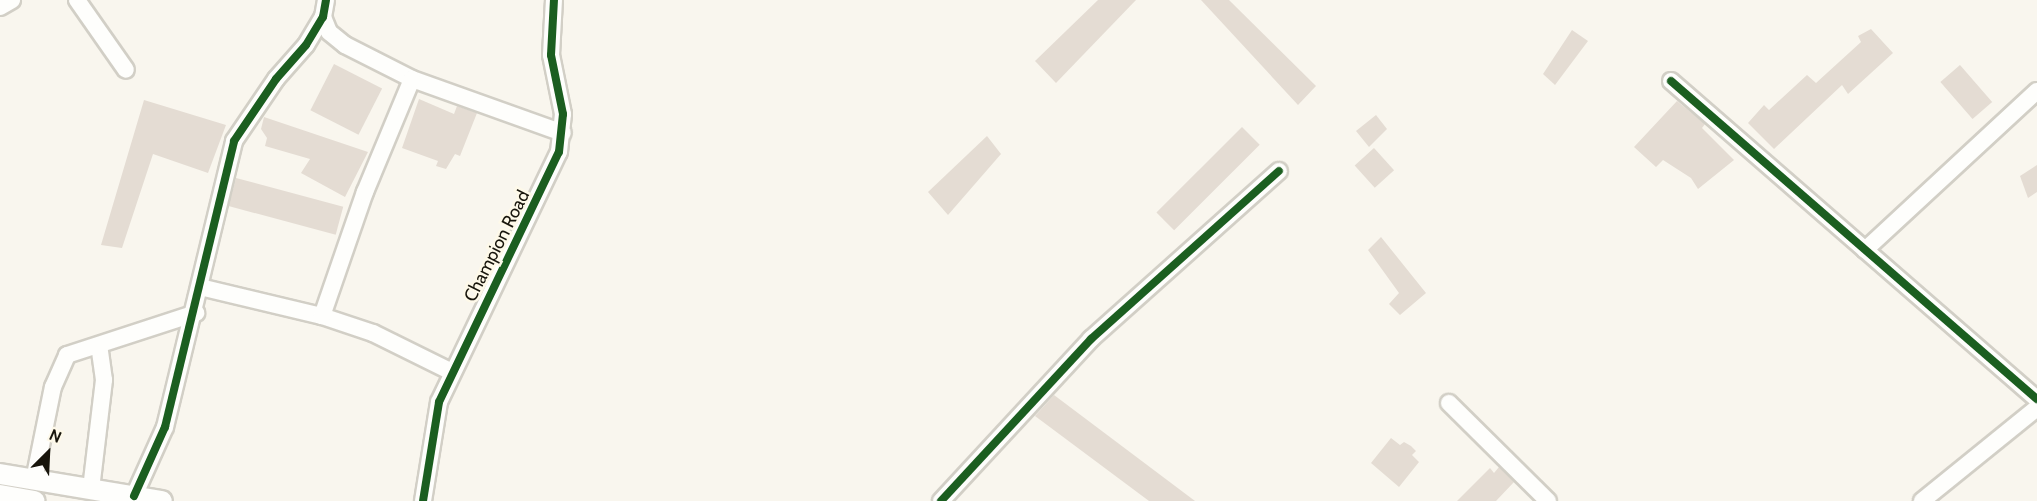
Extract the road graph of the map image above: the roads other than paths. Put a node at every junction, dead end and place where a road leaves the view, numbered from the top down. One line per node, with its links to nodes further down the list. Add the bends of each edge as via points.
1 (12, 0): 5 (street)
2 (77, 0): 7 (street)
3 (326, 0): 6 (street)
4 (555, 0): 11 (street, Champion Road, via 551,55)
5 (0, 7)
6 (323, 17): 8 (street, via 330,32 345,45); 14 (street, via 234,141)
7 (126, 70)
8 (412, 79): 11 (street); 16 (street, via 365,192)
9 (1671, 81): 13 (street)
10 (2037, 91): 13 (street)
11 (563, 133): 18 (street, Champion Road, via 559,152 528,220)
12 (1279, 171): 30 (street, via 1091,339)
13 (1865, 250): 19 (street)
14 (200, 287): 15 (street); 16 (street)
15 (196, 313): 17 (street); 26 (street, via 165,427)
16 (322, 316): 18 (street, via 373,333)
17 (99, 345): 23 (street, via 67,355 61,364); 24 (street, via 104,380)
18 (452, 372): 29 (street, Champion Road, via 437,413)
19 (2037, 399)
20 (1449, 403): 31 (street)
21 (2037, 408): 32 (street)
22 (0, 474): 23 (main road)
23 (34, 480): 24 (main road)
24 (91, 489): 26 (main road)
25 (0, 495): 27 (main road)
26 (134, 496): 28 (main road)
27 (34, 501)
28 (162, 501)
29 (423, 501)
30 (941, 501)
31 (1548, 501)
32 (1922, 501)

